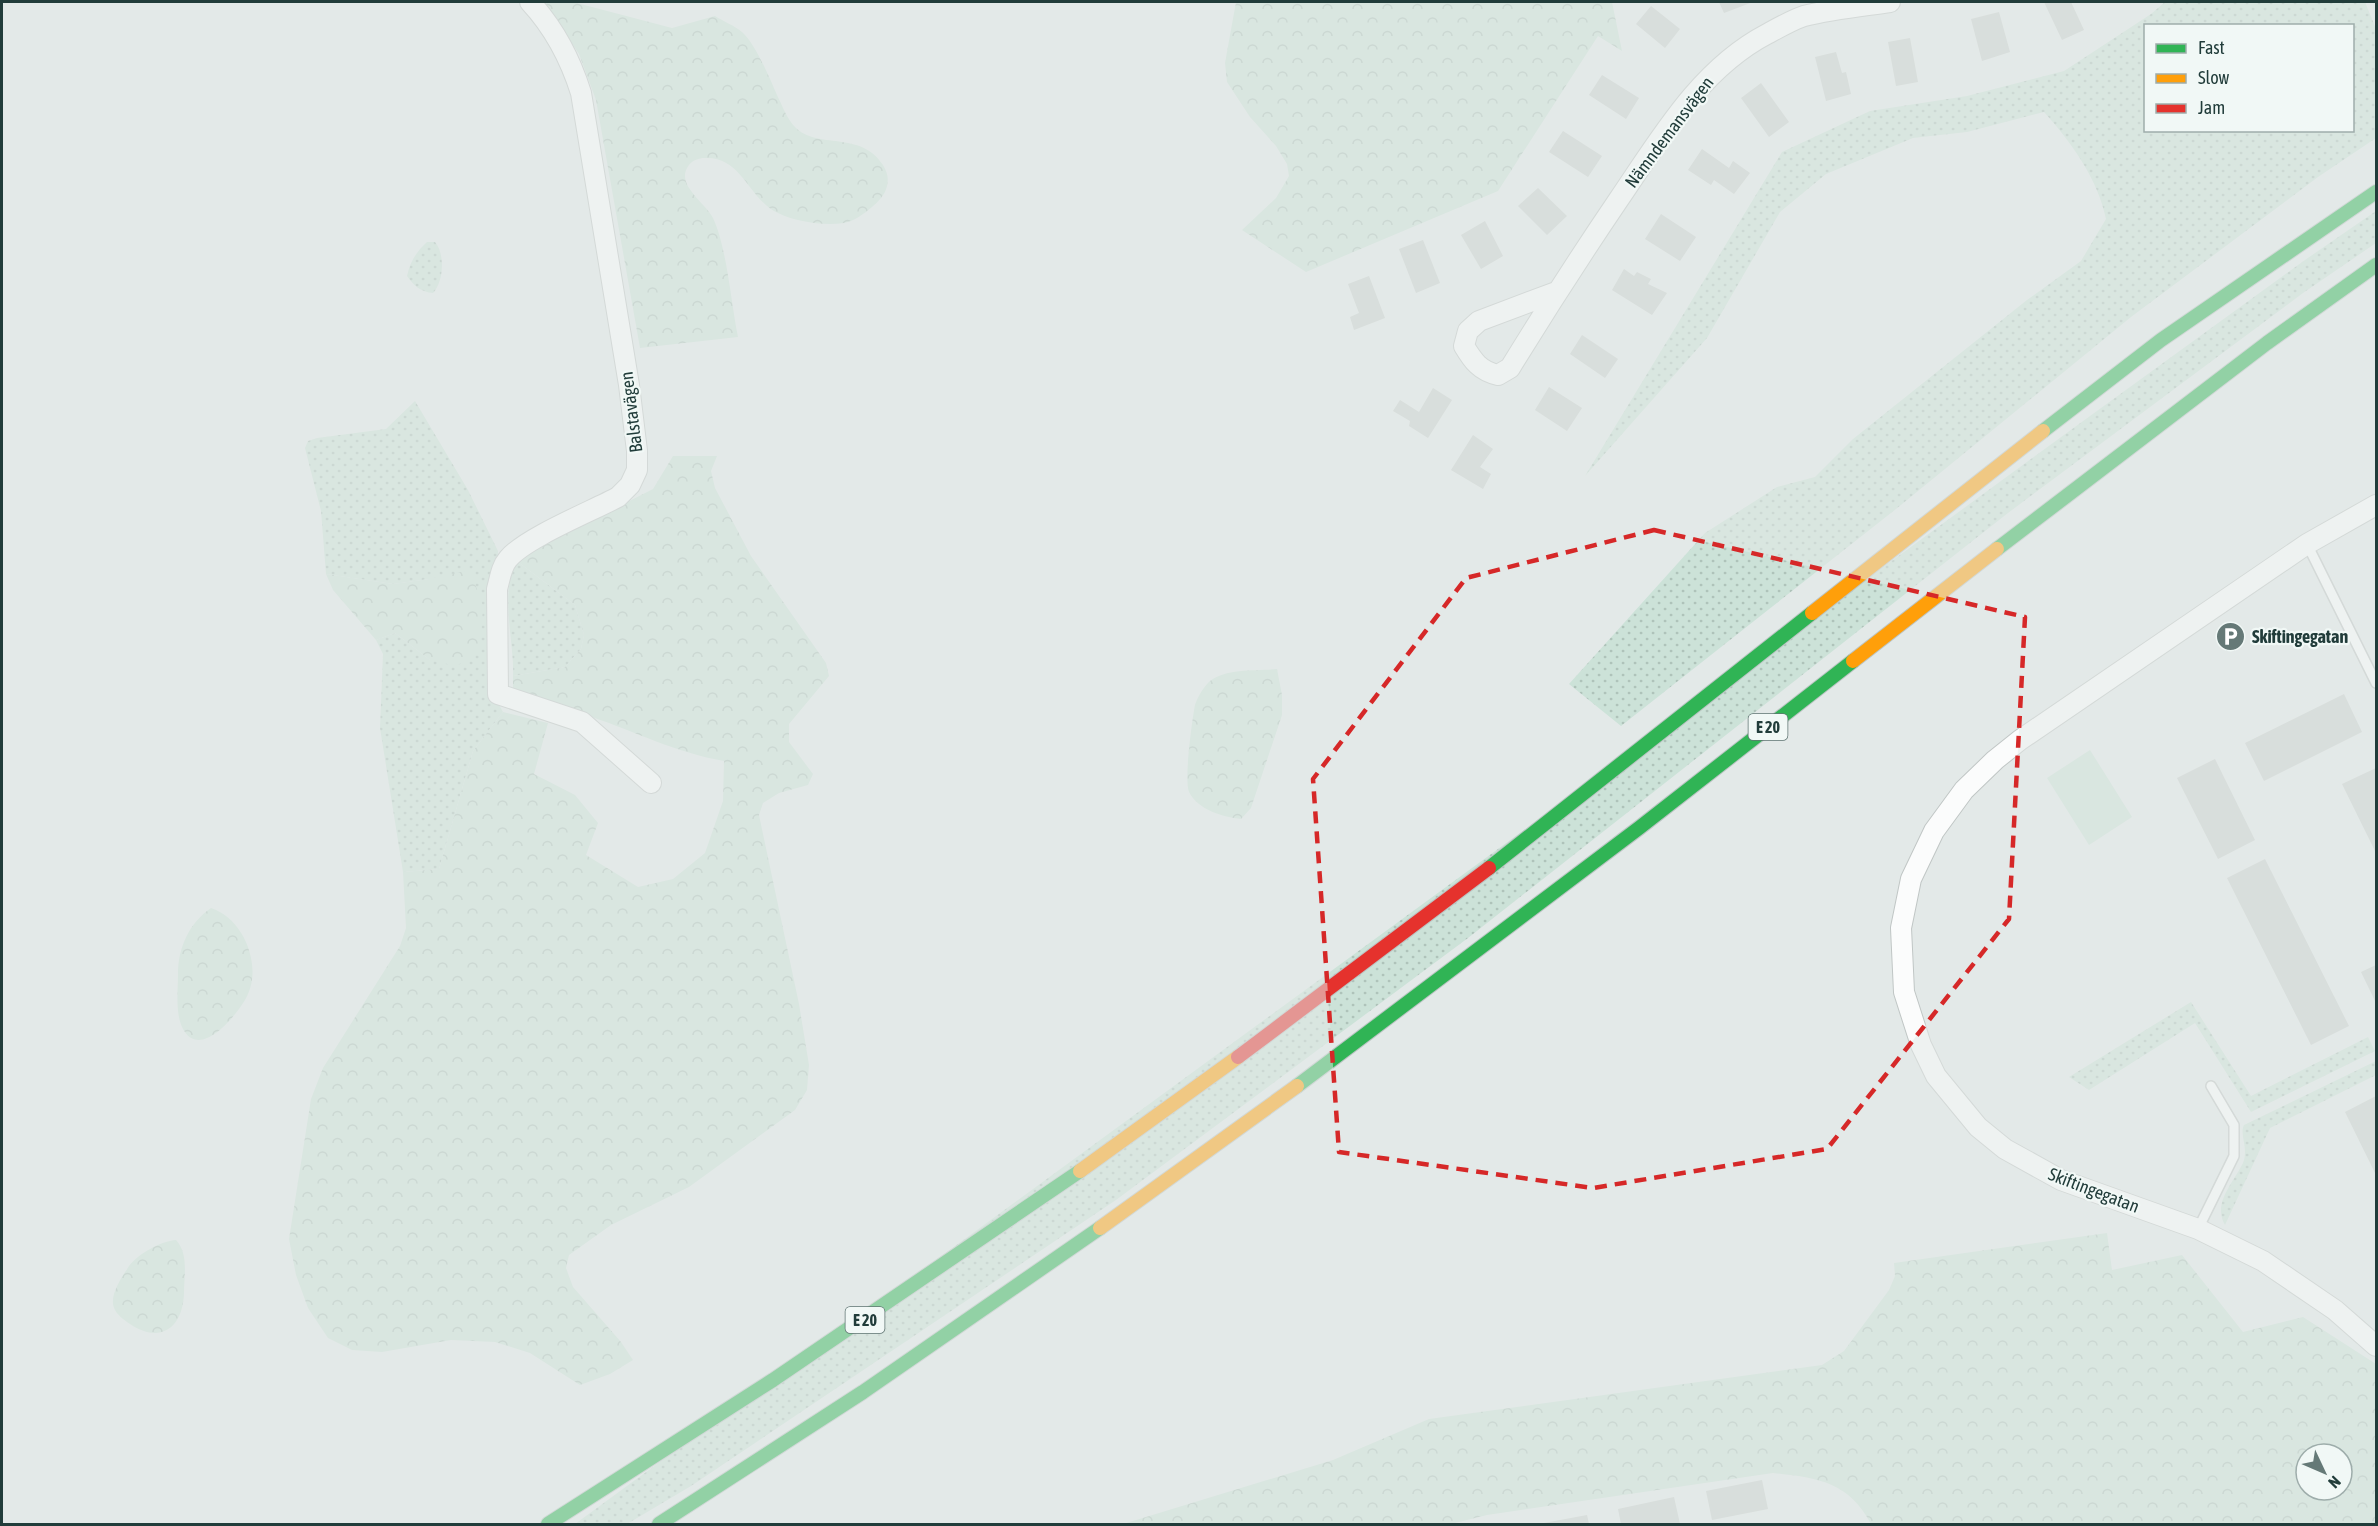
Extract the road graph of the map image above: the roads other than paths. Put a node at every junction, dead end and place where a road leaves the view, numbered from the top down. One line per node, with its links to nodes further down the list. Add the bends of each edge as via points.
1 (530, 2): 9 (street, Balstavägen, via 558,37 581,93 629,385 637,470 618,497 525,544 508,559 497,590 498,694 582,722)
2 (1890, 2): 5 (street, Nämndemansvägen, via 1803,17 1740,50 1711,75 1659,140)
3 (2376, 192): 13 (highway, E 20, via 2159,342 1589,790 1232,1062 884,1307)
4 (2376, 266): 14 (highway, E 20, via 2070,492 1639,828 1259,1115 996,1302)
5 (1556, 292): 5 (street, Nämndemansvägen, via 1479,321 1468,331 1464,346 1472,360 1485,372 1498,375 1510,368)
6 (2376, 505): 7 (street, Skiftingegatan)
7 (2307, 544): 8 (lane); 11 (street, Skiftingegatan, via 1995,760 1964,790 1934,831 1911,879 1901,928 1904,992 1921,1045 1936,1076 1978,1127 2005,1149 2061,1180)
8 (2376, 683)
9 (651, 783)
10 (2211, 1086): 11 (lane, via 2234,1125 2234,1156)
11 (2198, 1229): 12 (street, Skiftingegatan, via 2263,1261 2308,1290)
12 (2376, 1346)
13 (548, 1524)
14 (659, 1524)

